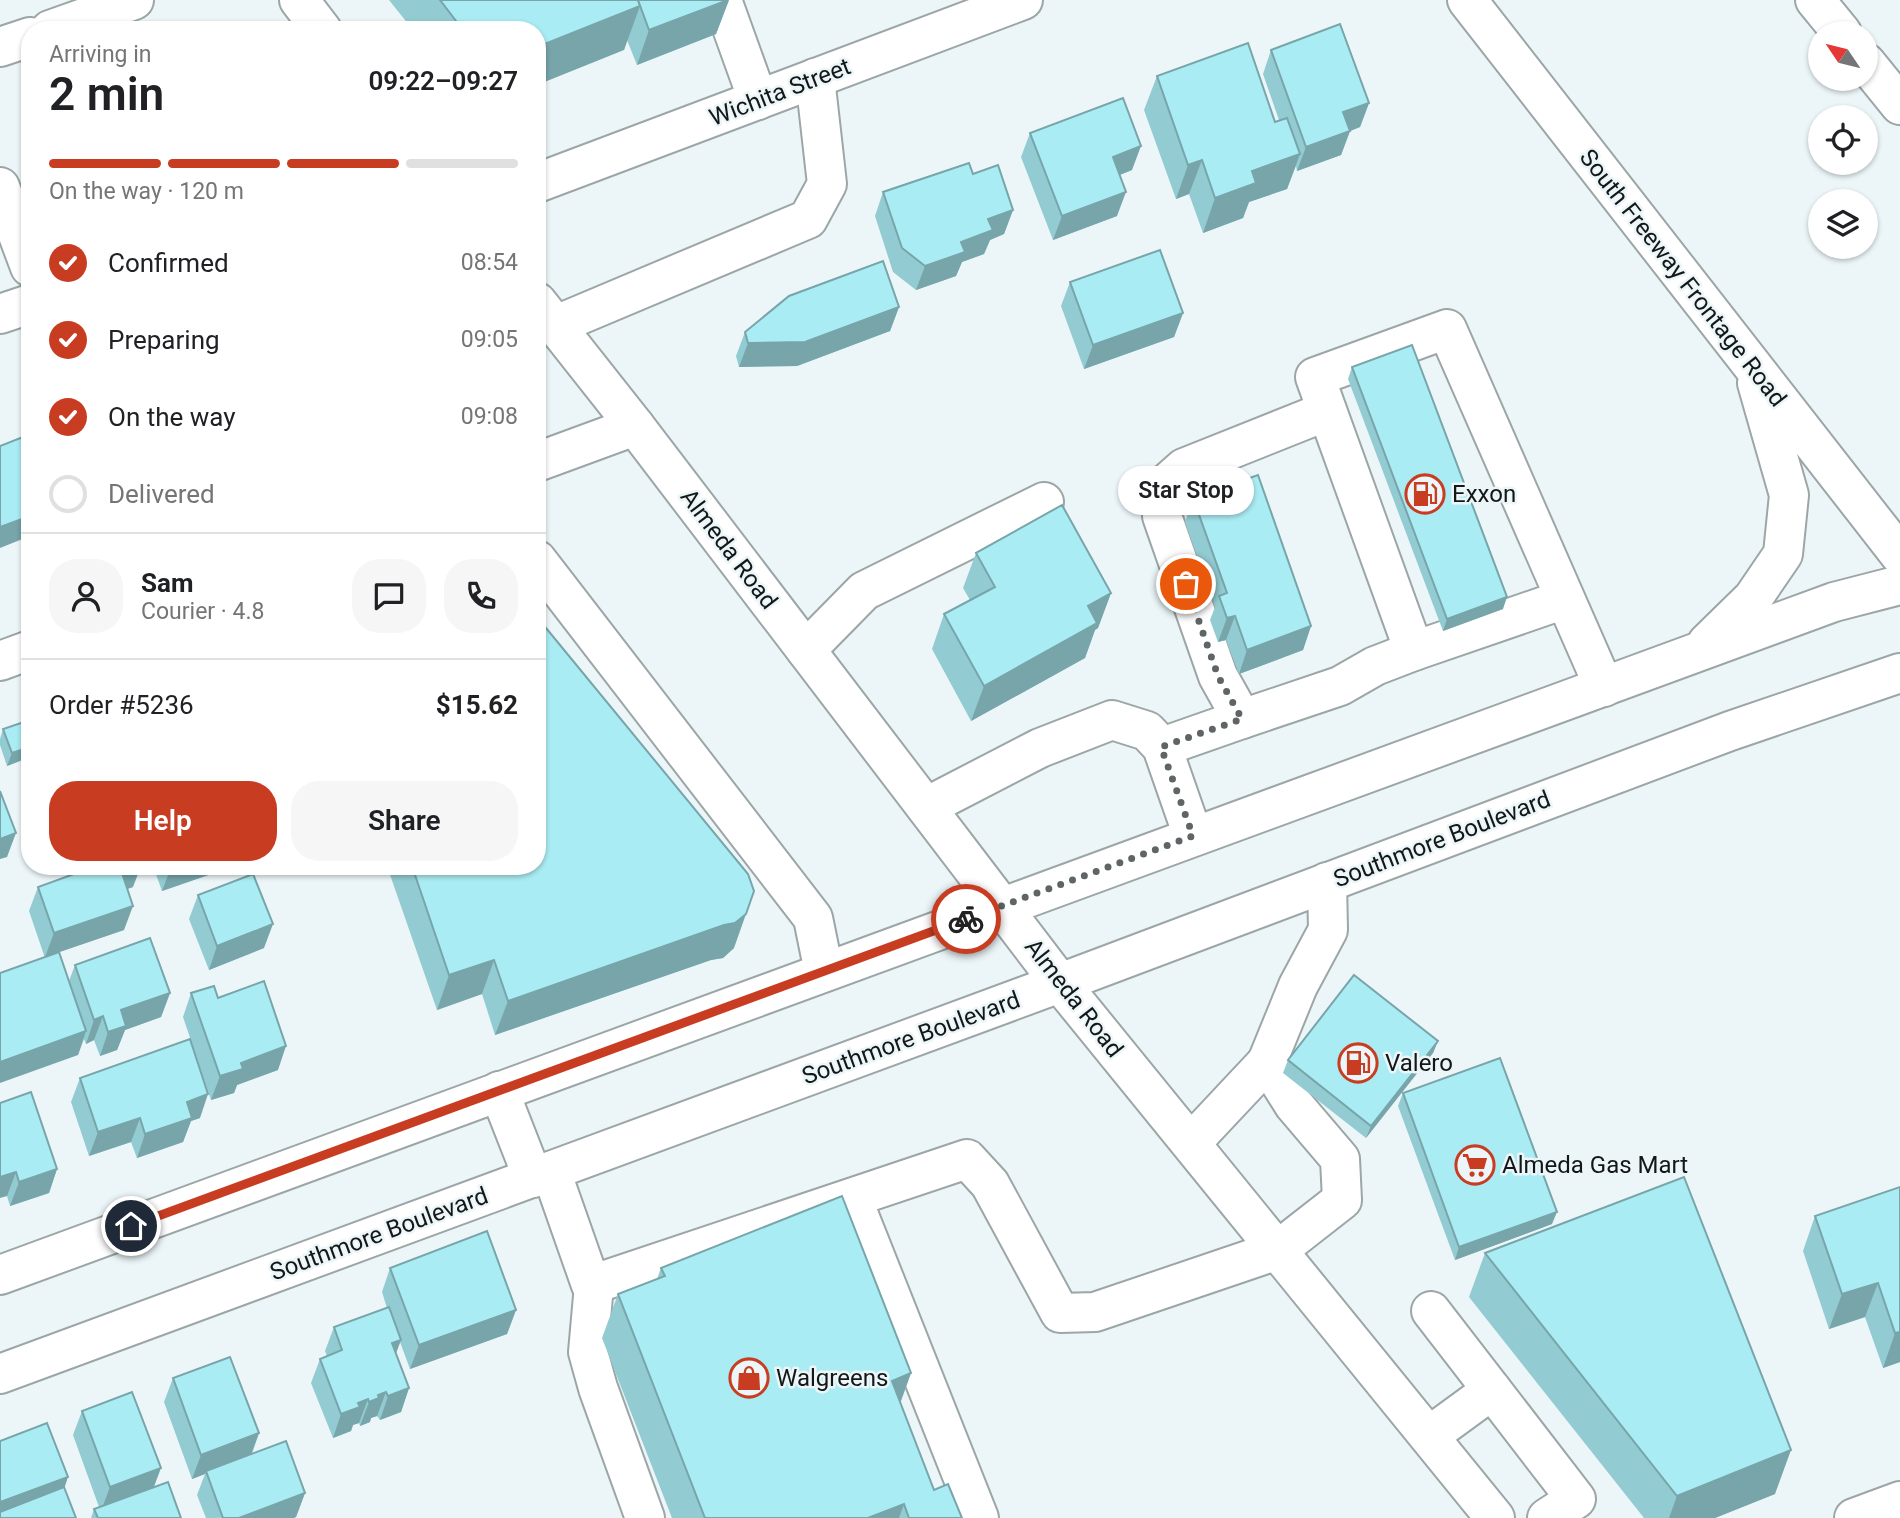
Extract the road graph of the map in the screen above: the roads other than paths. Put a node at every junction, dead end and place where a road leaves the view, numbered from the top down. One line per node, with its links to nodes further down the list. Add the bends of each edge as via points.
1 (134, 0): 7 (main road)
2 (299, 0): 8 (main road)
3 (722, 0): 14 (main road)
4 (1023, 0): 13 (main road, Wichita Street)
5 (1467, 0): 22 (main road, South Freeway Frontage Road)
6 (1815, 0): 9 (main road)
7 (61, 17)
8 (315, 21)
9 (1832, 21)
10 (21, 40): 11 (main road)
11 (0, 47)
12 (1878, 77): 15 (main road)
13 (815, 78): 14 (main road, Wichita Street); 21 (main road, via 827,184 808,219)
14 (758, 100): 16 (main road, Wichita Street)
15 (1900, 105)
16 (546, 180)
17 (0, 187): 18 (main road)
18 (21, 243)
19 (21, 307): 20 (main road)
20 (0, 314)
21 (546, 314): 24 (main road, Almeda Road)
22 (1751, 365): 27 (main road, South Freeway Frontage Road); 33 (main road, via 1789,495 1783,555 1753,598)
23 (1327, 411): 30 (main road, via 1314,377 1447,330); 32 (main road); 38 (main road, via 1184,468 1166,484 1162,516 1218,676)
24 (635, 426): 25 (main road); 31 (main road, Almeda Road)
25 (546, 459)
26 (1044, 502): 31 (main road, via 864,591)
27 (1900, 555)
28 (546, 572): 44 (main road, via 813,918)
29 (1900, 585): 33 (main road, via 1833,602)
30 (1565, 599): 32 (main road); 37 (main road)
31 (806, 650): 40 (main road, Almeda Road)
32 (1414, 651): 38 (main road, via 1340,686)
33 (1698, 652): 37 (main road)
34 (21, 653): 35 (main road)
35 (0, 661)
36 (1900, 673): 42 (main road, Southmore Boulevard, via 1730,731)
37 (1604, 687): 41 (main road)
38 (1242, 719): 39 (main road)
39 (1161, 747): 40 (main road, via 1147,731 1112,720 1040,748); 41 (main road)
40 (926, 807): 43 (main road, Almeda Road)
41 (1193, 836): 43 (main road)
42 (1327, 882): 45 (main road, Southmore Boulevard); 46 (main road, via 1328,930 1298,986)
43 (1002, 906): 44 (main road); 45 (main road, Almeda Road)
44 (824, 972): 47 (main road)
45 (1060, 983): 48 (main road, Almeda Road); 49 (main road, Southmore Boulevard)
46 (1267, 1062): 48 (main road); 51 (main road, via 1294,1105 1339,1159 1342,1200)
47 (499, 1091): 49 (main road); 52 (main road)
48 (1191, 1143): 51 (main road, Almeda Road)
49 (542, 1174): 53 (main road); 55 (main road, Southmore Boulevard)
50 (852, 1198): 51 (main road, via 967,1159 990,1184 1060,1313 1095,1312); 53 (main road); 60 (main road)
51 (1278, 1250): 57 (main road, Almeda Road)
52 (0, 1275)
53 (594, 1285): 59 (main road, via 588,1352)
54 (1431, 1311): 56 (main road)
55 (0, 1374)
56 (1492, 1390): 57 (main road); 62 (main road, via 1576,1499)
57 (1429, 1436): 61 (main road, Almeda Road)
58 (1900, 1501): 63 (main road)
59 (645, 1518)
60 (979, 1518)
61 (1495, 1518)
62 (1547, 1518)
63 (1854, 1518)

